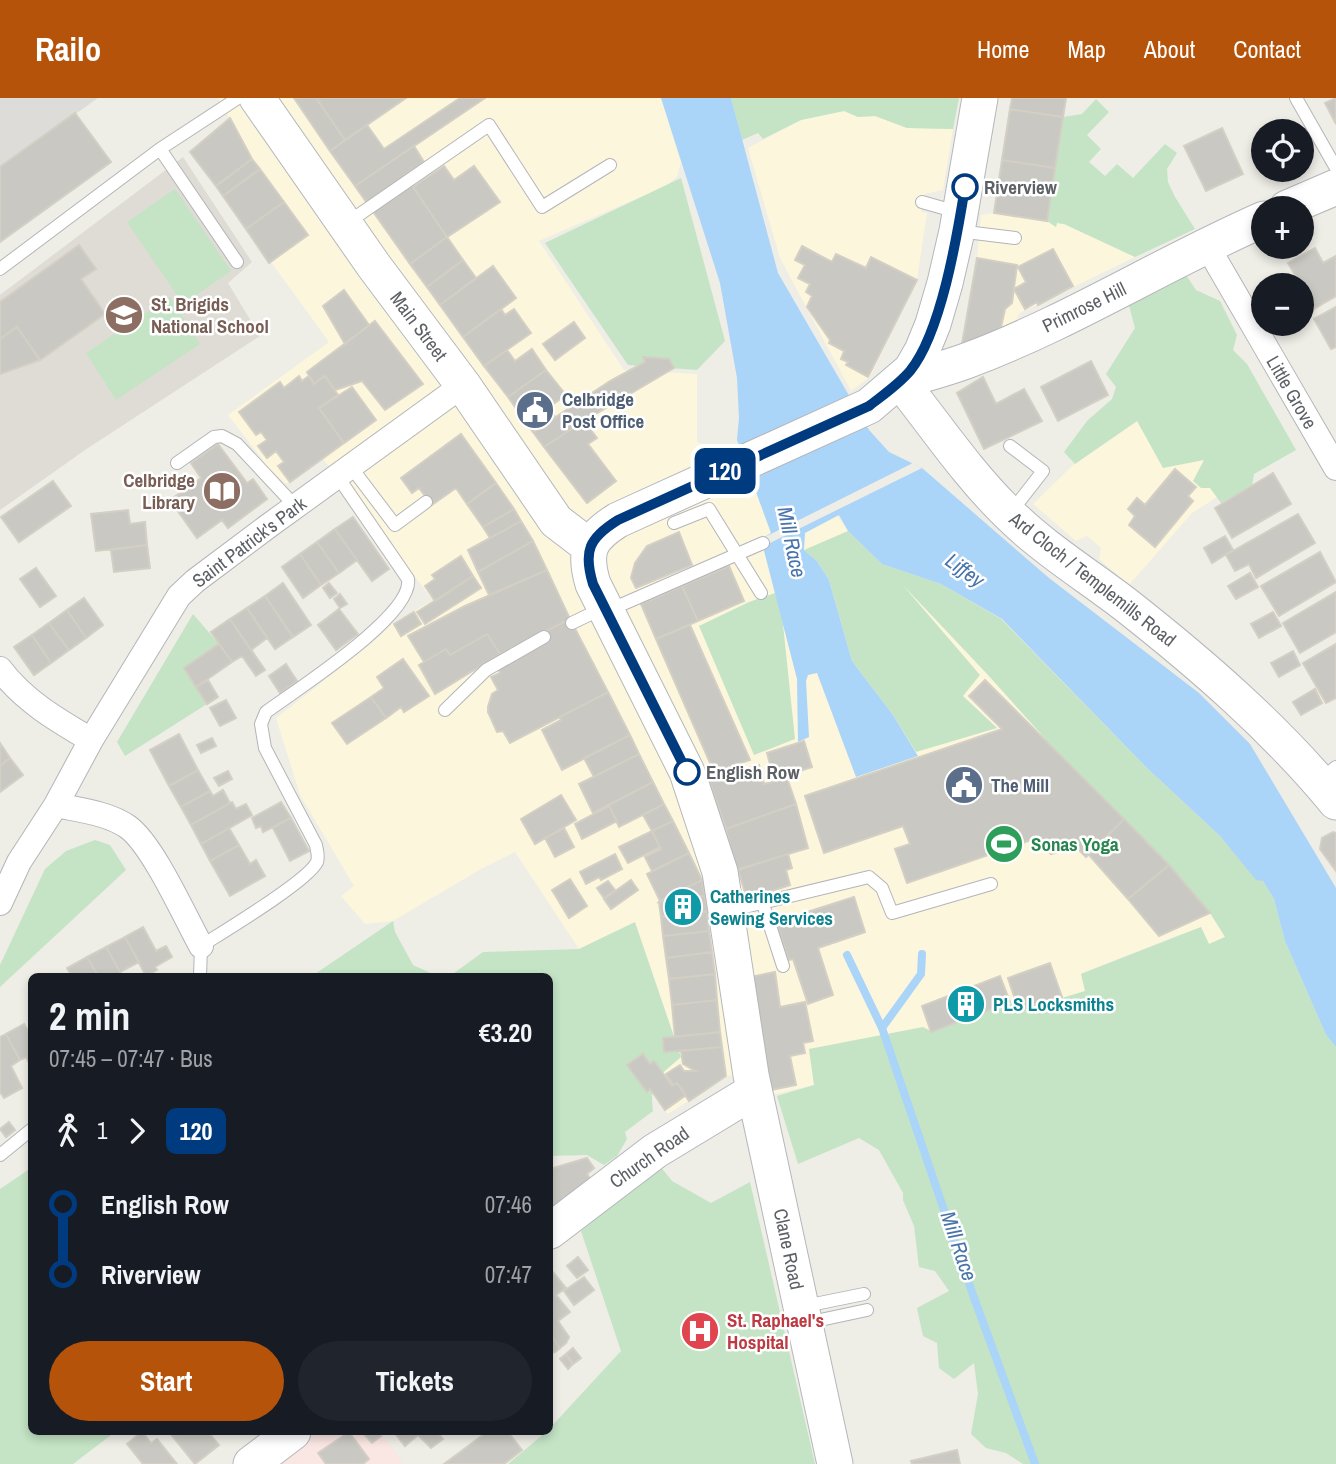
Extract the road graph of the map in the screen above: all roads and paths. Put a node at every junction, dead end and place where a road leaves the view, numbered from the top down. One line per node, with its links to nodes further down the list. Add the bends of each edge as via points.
1 (238, 98): 5 (lane)
2 (257, 98): 12 (main road, Main Street)
3 (980, 98): 11 (main road)
4 (1296, 98): 7 (lane)
5 (160, 149): 16 (lane); 17 (lane)
6 (610, 165): 12 (lane, via 542,207 489,125)
7 (1336, 167)
8 (1336, 187): 9 (main road)
9 (1314, 196)
10 (922, 202): 11 (lane)
11 (959, 222): 14 (lane); 18 (main road, via 933,324 922,351)
12 (345, 225): 19 (main road, Main Street)
13 (1251, 225): 15 (main road, Primrose Hill)
14 (1015, 238)
15 (1206, 244): 18 (main road, Primrose Hill, via 1049,325 966,361); 22 (street, Little Grove)
16 (237, 262)
17 (0, 269)
18 (900, 382): 26 (main road, Ard Cloch / Templemills Road, via 945,442); 29 (main road, via 869,406 618,520 599,532)
19 (463, 385): 23 (street, Saint Patrick's Park); 29 (main road, Main Street, via 556,521)
20 (1010, 446): 26 (lane, via 1043,471)
21 (177, 463): 25 (lane, via 214,437 229,439)
22 (1336, 468)
23 (345, 472): 24 (lane, via 395,525); 25 (street, Saint Patrick's Park); 44 (lane, via 409,586 402,602 370,636 266,712 261,723 265,748 316,845 317,862 303,878)
24 (426, 502)
25 (296, 507): 37 (street, Saint Patrick's Park, via 179,596)
26 (1009, 514): 38 (main road, Ard Cloch / Templemills Road, via 1187,655)
27 (674, 523): 30 (lane, via 709,509)
28 (763, 542): 30 (lane)
29 (590, 547): 32 (main road, via 587,564)
30 (736, 555): 31 (lane); 32 (lane)
31 (761, 593)
32 (606, 609): 33 (lane); 43 (main road, via 687,772 720,872)
33 (572, 623)
34 (544, 637): 36 (lane, via 486,670)
35 (0, 669): 37 (street, via 36,706)
36 (445, 710)
37 (91, 740): 39 (street, Saint Patrick's Park)
38 (1323, 778)
39 (56, 804): 41 (street, Saint Patrick's Park, via 19,862); 44 (street, via 114,820 143,842)
40 (991, 884): 42 (lane, via 892,914 882,888 869,877)
41 (0, 903)
42 (763, 904): 43 (lane); 45 (lane)
43 (726, 912): 47 (main road)
44 (201, 946): 46 (lane)
45 (783, 967)
46 (200, 973)
47 (752, 1083): 50 (main road, Church Road); 53 (main road, Clane Road)
48 (28, 1132): 49 (lane)
49 (0, 1155)
50 (553, 1229)
51 (864, 1294): 53 (lane)
52 (867, 1310): 53 (lane)
53 (802, 1315): 56 (main road, Clane Road)
54 (289, 1435): 55 (main road)
55 (251, 1464)
56 (835, 1464)

